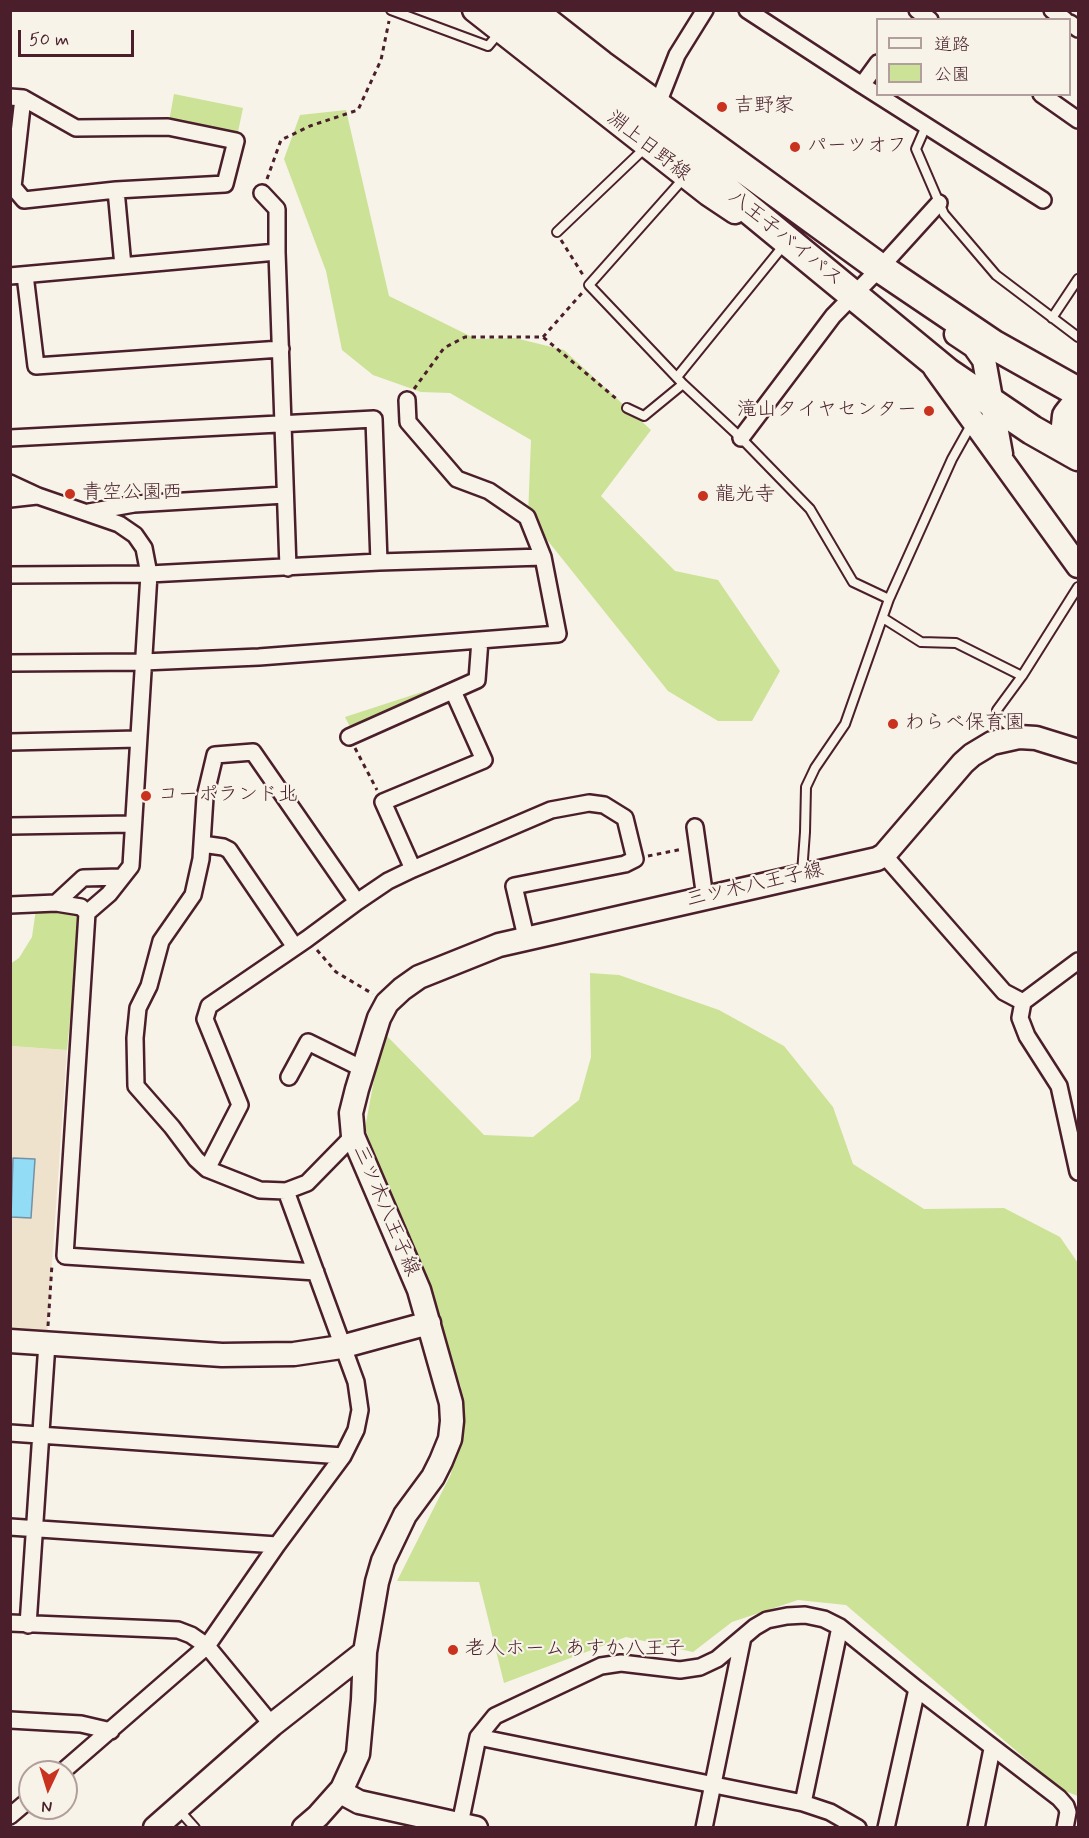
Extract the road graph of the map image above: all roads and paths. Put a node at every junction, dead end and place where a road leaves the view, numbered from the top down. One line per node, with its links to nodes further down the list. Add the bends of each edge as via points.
1 (474, 10): 6 (main road, 淵上日野線)
2 (531, 10): 13 (highway, 八王子バイパス)
3 (705, 10): 13 (street, via 676,55)
4 (747, 10): 8 (street)
5 (391, 11): 6 (lane, via 488,46); 19 (path, via 381,60 358,110 281,140)
6 (500, 21): 16 (main road, 淵上日野線); 27 (highway, 八王子バイパス, via 663,139)
7 (876, 66): 8 (street)
8 (862, 85): 9 (street)
9 (876, 94)
10 (879, 96): 15 (street)
11 (1044, 96): 14 (street)
12 (17, 98): 18 (street, via 13,187 24,200); 18 (street, via 76,128 168,127 236,141 225,184)
13 (657, 106): 26 (highway, 八王子バイパス)
14 (1078, 120)
15 (926, 126): 20 (street); 21 (lane, via 916,149)
16 (647, 146): 17 (main road, 淵上日野線); 22 (lane)
17 (686, 177): 23 (main road, 淵上日野線); 30 (lane)
18 (116, 190): 25 (street)
19 (262, 193): 24 (street, via 277,209)
20 (1043, 200)
21 (939, 203): 26 (street); 32 (lane, via 952,225 996,275)
22 (557, 232): 30 (path)
23 (784, 245): 27 (main road, 淵上日野線); 36 (lane)
24 (278, 252): 25 (street); 35 (street)
25 (123, 266): 28 (street)
26 (880, 268): 31 (street); 38 (highway, 八王子バイパス, via 994,345); 42 (main road, via 942,324 978,350 986,367)
27 (828, 274): 31 (highway, 八王子バイパス)
28 (18, 276): 35 (street, via 36,366)
29 (1078, 279): 32 (lane)
30 (588, 285): 33 (path); 36 (lane)
31 (854, 295): 42 (highway, 八王子バイパス, via 926,356); 46 (street, via 832,316)
32 (1052, 318): 34 (lane)
33 (543, 337): 39 (path, via 465,337 444,348); 41 (path)
34 (1078, 337)
35 (280, 349): 43 (street)
36 (677, 377): 37 (lane)
37 (683, 384): 41 (lane, via 644,417); 46 (lane)
38 (1078, 392)
39 (407, 400): 55 (street, via 408,422 457,479 489,491 527,517)
40 (1078, 405): 47 (highway, via 1067,416 1066,426)
41 (627, 408)
42 (982, 413): 44 (highway, 八王子バイパス); 49 (main road); 62 (lane, via 952,459)
43 (283, 423): 45 (street); 51 (street); 56 (street, via 375,419)
44 (1032, 430): 48 (highway, 八王子バイパス); 49 (main road, via 1010,435)
45 (10, 438)
46 (741, 438): 62 (lane, via 810,509 853,582)
47 (1078, 442)
48 (1078, 456)
49 (1002, 459): 57 (main road)
50 (10, 483): 52 (street)
51 (285, 495): 54 (street, via 134,504); 58 (street)
52 (38, 496): 53 (street); 54 (street)
53 (10, 499)
54 (89, 512): 59 (street, via 135,535 144,548)
55 (543, 557): 56 (street); 64 (street, via 558,634)
56 (379, 562): 58 (street)
57 (1078, 566)
58 (288, 568): 59 (street)
59 (149, 574): 60 (street); 65 (street)
60 (10, 575)
61 (1078, 587): 67 (lane)
62 (889, 599): 63 (lane)
63 (883, 618): 67 (lane, via 921,642 956,643); 83 (lane, via 845,724 806,787)
64 (480, 640): 65 (street); 68 (street, via 477,680)
65 (143, 662): 66 (street); 71 (street)
66 (10, 663)
67 (1023, 676): 69 (lane, via 996,713)
68 (453, 691): 70 (street); 74 (street, via 484,760)
69 (1019, 736): 73 (main road); 80 (main road, via 992,743 972,755)
70 (348, 737): 74 (path)
71 (138, 739): 72 (street); 75 (street)
72 (10, 742)
73 (1078, 751)
74 (383, 802): 82 (street)
75 (132, 824): 76 (street); 84 (street, via 131,866)
76 (10, 826)
77 (695, 827): 79 (street)
78 (202, 844): 86 (street, via 205,797 215,755 253,752); 91 (street, via 229,850); 98 (street, via 193,895 161,940 149,986 138,1008 135,1038 136,1086)
79 (697, 846): 81 (path); 85 (street)
80 (884, 855): 83 (main road, 三ツ木八王子線); 93 (street, via 1004,992)
81 (635, 859): 82 (street, via 625,818 604,805 589,803 532,817); 90 (street, via 514,886)
82 (413, 869): 86 (street)
83 (802, 875): 85 (main road, 三ツ木八王子線)
84 (121, 877): 87 (street, via 83,878); 89 (street)
85 (705, 898): 90 (main road, 三ツ木八王子線)
86 (357, 902): 91 (street)
87 (56, 903): 88 (street); 89 (street, via 81,907)
88 (10, 905)
89 (87, 913): 101 (street, via 65,1256)
90 (526, 937): 94 (main road, 三ツ木八王子線, via 419,977)
91 (301, 943): 94 (path, via 336,972); 98 (street, via 208,1006 205,1019 240,1104)
92 (1078, 961): 93 (street)
93 (1023, 1002): 99 (street, via 1020,1018 1027,1036 1059,1086)
94 (387, 1003): 95 (main road, 三ツ木八王子線)
95 (363, 1069): 96 (street, via 308,1042); 97 (main road, 三ツ木八王子線, via 351,1113)
96 (289, 1077)
97 (353, 1136): 100 (street, via 307,1183); 102 (main road, 三ツ木八王子線)
98 (207, 1169): 100 (street, via 260,1190)
99 (1078, 1172)
100 (286, 1191): 101 (street)
101 (316, 1272): 105 (street)
102 (429, 1323): 105 (main road); 117 (main road, 三ツ木八王子線, via 451,1403 450,1438 437,1470 405,1515 383,1561)
103 (10, 1341): 104 (main road)
104 (47, 1343): 105 (main road, via 222,1355 294,1354); 107 (street)
105 (341, 1347): 108 (street, via 356,1382 360,1410 356,1430)
106 (10, 1433): 107 (street)
107 (40, 1435): 108 (street); 110 (street)
108 (343, 1456): 111 (street)
109 (10, 1527): 110 (street)
110 (34, 1529): 111 (street); 113 (street)
111 (277, 1545): 116 (street)
112 (10, 1623): 113 (street)
113 (28, 1624): 116 (street, via 178,1630)
114 (840, 1627): 115 (street, via 824,1618 787,1616 767,1620); 118 (street); 127 (street)
115 (743, 1637): 122 (street, via 717,1659 700,1667 680,1670 621,1663 601,1666 495,1716); 125 (street)
116 (207, 1646): 120 (street); 121 (street)
117 (365, 1652): 120 (main road); 126 (main road, 三ツ木八王子線, via 357,1754)
118 (916, 1689): 123 (street); 135 (street)
119 (10, 1720): 121 (street, via 81,1724)
120 (272, 1725): 128 (main road)
121 (111, 1731): 124 (street)
122 (478, 1737): 125 (street); 129 (street)
123 (992, 1749): 136 (street); 137 (street, via 1066,1806)
124 (76, 1760)
125 (713, 1785): 127 (street); 133 (street)
126 (342, 1788): 129 (main road, via 359,1802); 132 (main road, 三ツ木八王子線)
127 (803, 1803): 134 (street)
128 (177, 1808): 130 (main road); 131 (lane)
129 (465, 1826)
130 (155, 1827)
131 (195, 1827)
132 (304, 1827)
133 (704, 1827)
134 (858, 1827)
135 (886, 1827)
136 (976, 1827)
137 (1065, 1827)

